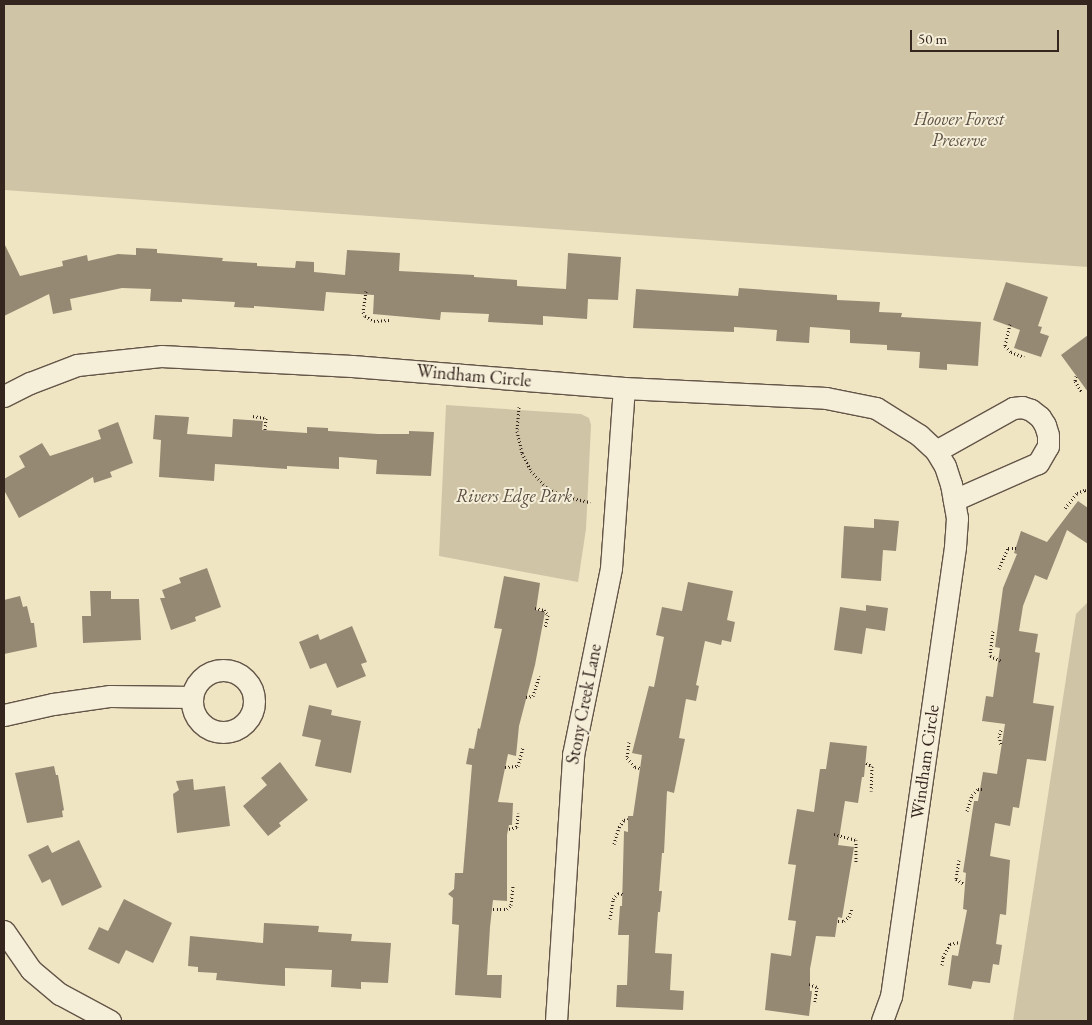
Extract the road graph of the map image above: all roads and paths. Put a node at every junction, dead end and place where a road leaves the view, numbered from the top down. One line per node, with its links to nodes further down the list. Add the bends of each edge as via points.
1 (366, 290): 2 (path, via 365,316 374,321)
2 (389, 320)
3 (1010, 324): 4 (path, via 1005,346 1007,350)
4 (1024, 356)
5 (1076, 376): 7 (path)
6 (624, 388): 8 (street, Windham Circle, via 352,366 161,356 78,366); 12 (street, Windham Circle, via 849,401 876,408 896,419); 57 (street, Stony Creek Lane, via 611,568 573,755)
7 (1082, 392)
8 (4, 396)
9 (519, 408): 15 (path, via 517,431 522,453 531,471 546,487 563,496)
10 (253, 416): 11 (path, via 266,418)
11 (265, 430)
12 (936, 451): 14 (street, Windham Circle, via 945,466); 14 (street, via 1013,408 1031,410 1040,417 1048,435 1048,446 1038,463)
13 (1088, 491): 16 (path, via 1077,493)
14 (954, 500): 58 (street, Windham Circle, via 956,527 950,588 891,996)
15 (590, 502)
16 (1065, 508)
17 (1016, 548): 18 (path, via 1008,548)
18 (998, 569)
19 (535, 608): 20 (path, via 544,610 548,615)
20 (546, 628)
21 (993, 631): 22 (path, via 990,656)
22 (1002, 661)
23 (539, 676): 25 (path, via 533,696)
24 (192, 697): 26 (street, via 110,696)
25 (526, 697)
26 (4, 715)
27 (1001, 730): 29 (path)
28 (629, 742): 33 (path, via 627,758)
29 (1001, 745)
30 (523, 747): 32 (path, via 518,766)
31 (866, 763): 35 (path, via 872,766)
32 (505, 767)
33 (640, 768)
34 (983, 789): 36 (path, via 972,795)
35 (870, 791)
36 (967, 811)
37 (518, 813): 39 (path, via 517,827)
38 (628, 818): 41 (path, via 619,827)
39 (509, 829)
40 (834, 834): 43 (path, via 856,840)
41 (614, 844)
42 (959, 860): 44 (path, via 956,879)
43 (856, 863)
44 (964, 884)
45 (513, 886): 48 (path, via 511,905 507,909)
46 (623, 894): 49 (path, via 618,893 613,900)
47 (852, 908): 50 (path, via 849,917)
48 (493, 909)
49 (610, 919)
50 (838, 921)
51 (4, 931): 56 (street, via 31,970 60,994)
52 (960, 942): 53 (path, via 950,944)
53 (942, 965)
54 (809, 984): 55 (path, via 817,987)
55 (815, 1002)
56 (110, 1021)
57 (556, 1021)
58 (882, 1021)

